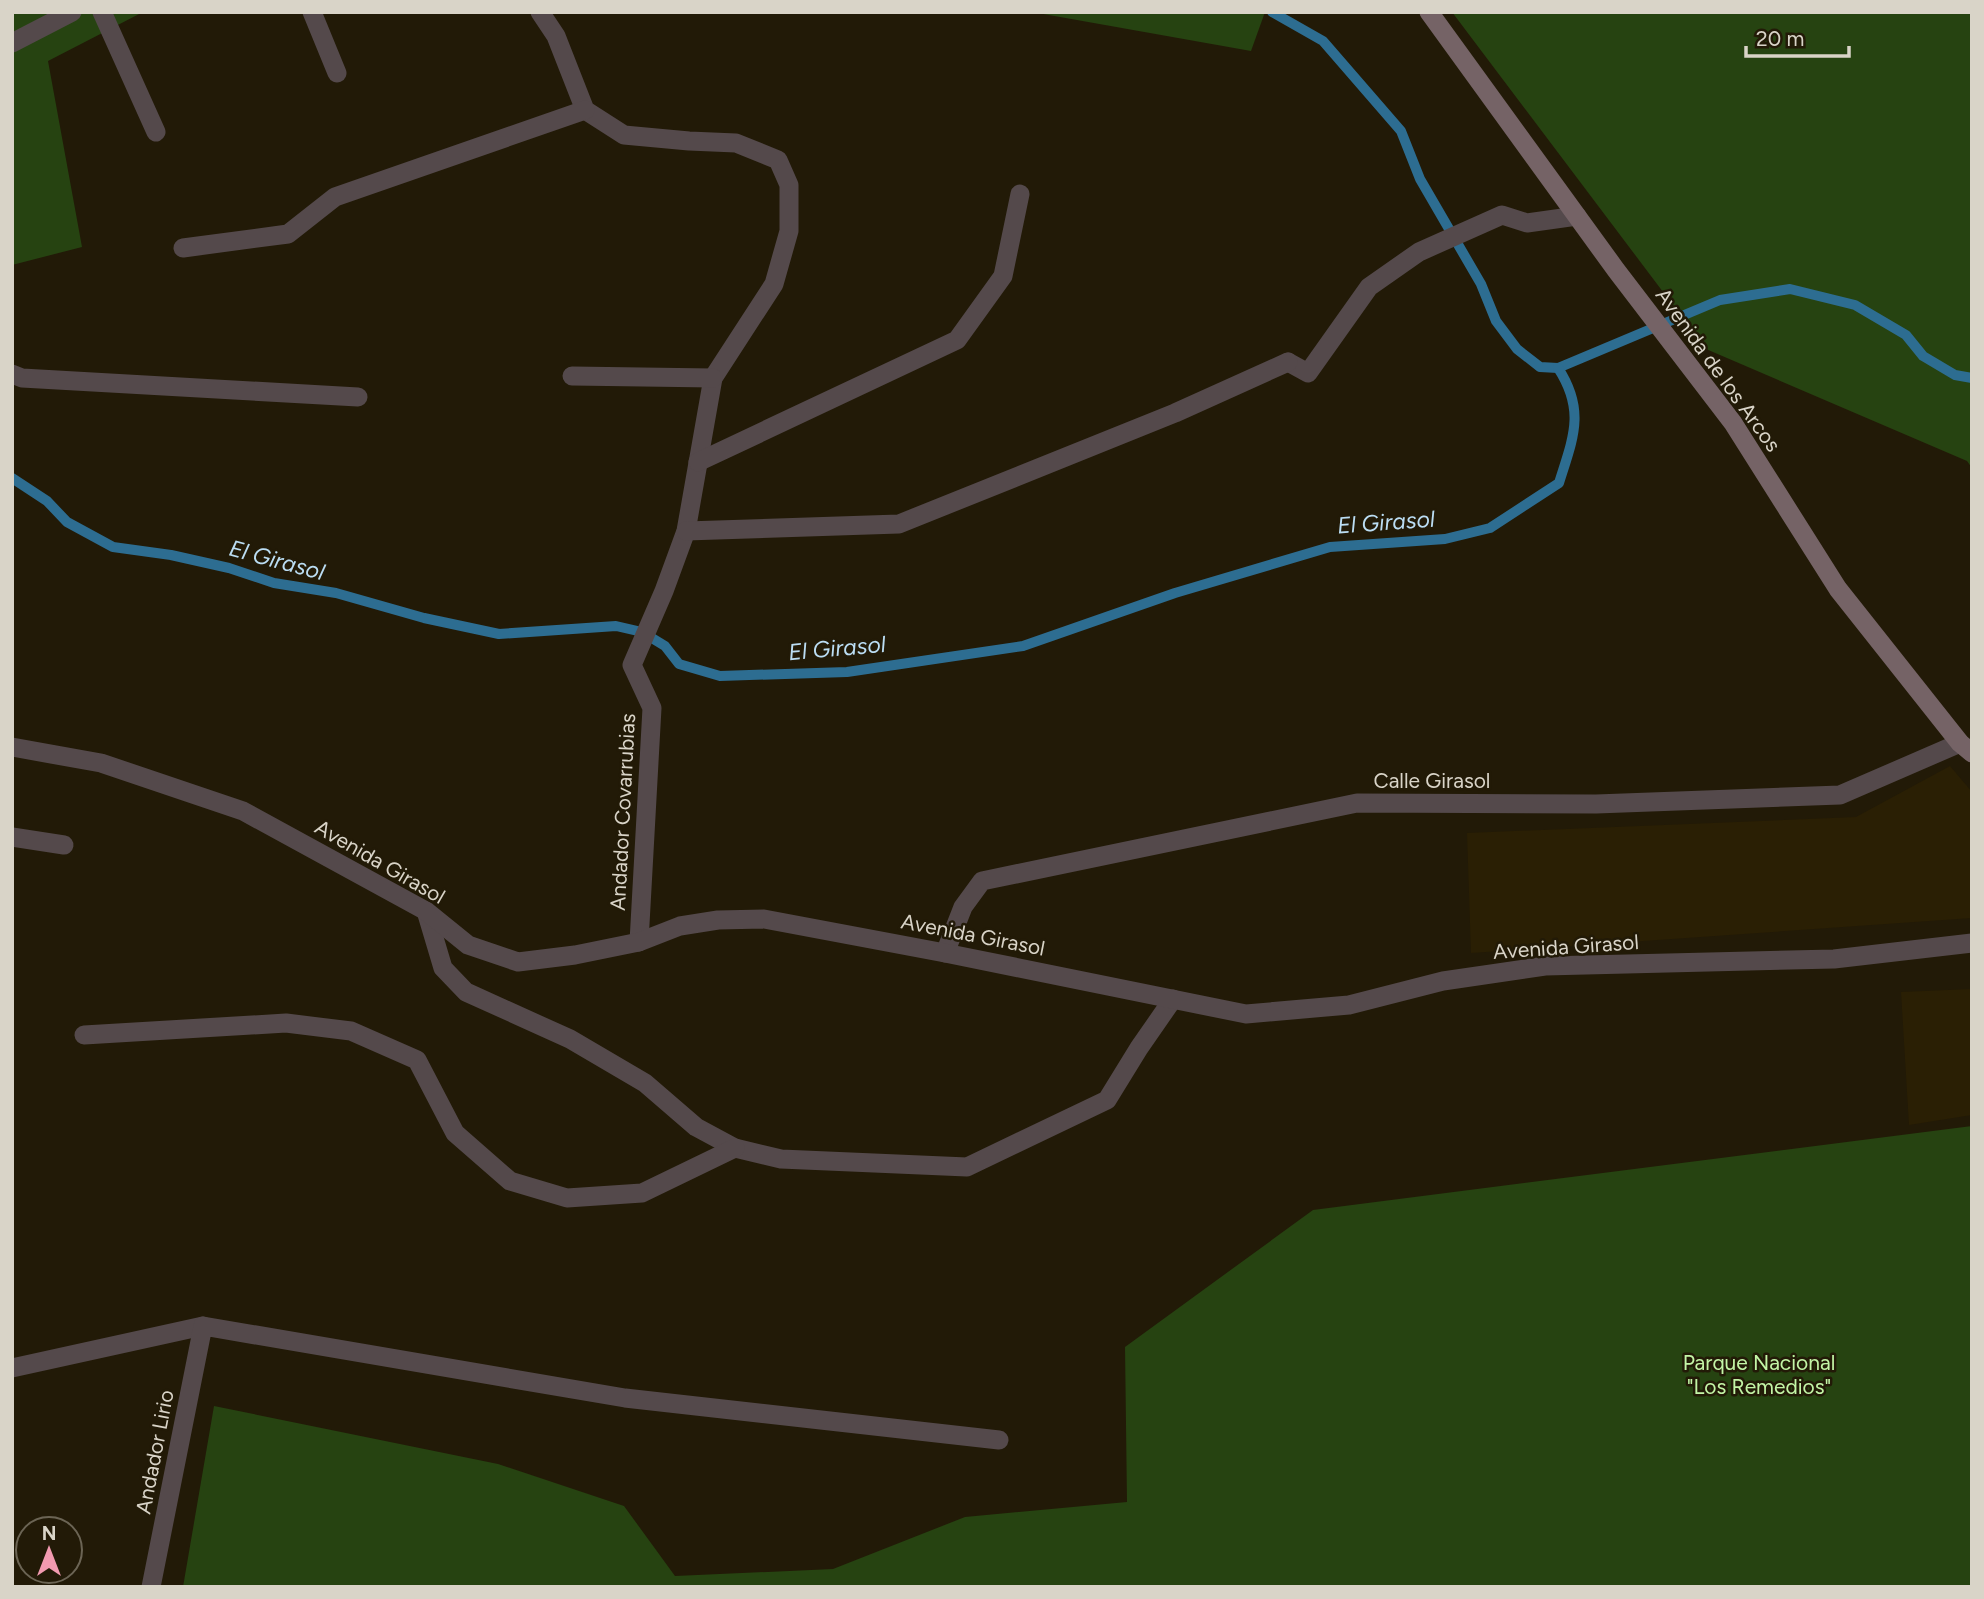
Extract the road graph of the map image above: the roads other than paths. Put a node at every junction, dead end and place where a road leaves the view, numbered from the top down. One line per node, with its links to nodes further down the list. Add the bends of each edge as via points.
1 (72, 12): 6 (street)
2 (102, 12): 9 (street)
3 (312, 12): 7 (street)
4 (540, 12): 8 (street, via 556,36)
5 (1429, 12): 11 (main road, Avenida de los Arcos)
6 (12, 43)
7 (337, 73)
8 (585, 110): 12 (street, via 335,197 288,234); 15 (street, via 624,135 736,143 778,160 789,185 789,231 774,284)
9 (156, 132)
10 (1020, 194): 17 (street, via 1003,276 957,340)
11 (1577, 216): 18 (street, via 1527,223 1502,215 1431,246 1369,287 1308,373 1288,362 1175,413 899,524); 20 (main road, Avenida de los Arcos, via 1733,423 1838,589)
12 (183, 248)
13 (12, 374): 16 (street)
14 (572, 376): 15 (street)
15 (713, 377): 17 (street, Andador Covarrubias)
16 (359, 397)
17 (698, 461): 18 (street, Andador Covarrubias)
18 (685, 531): 24 (street, Andador Covarrubias, via 632,665 652,708)
19 (12, 747): 23 (street, Avenida Girasol, via 101,763 243,811)
20 (1966, 748): 26 (street, Calle Girasol, via 1840,795 1596,804 1357,803 982,881 963,907)
21 (12, 837): 22 (street)
22 (64, 845)
23 (426, 911): 24 (street, Avenida Girasol, via 468,944 519,962); 29 (street, via 443,968 466,992 570,1039 645,1083 696,1127)
24 (639, 942): 26 (street, Avenida Girasol, via 680,926 764,919)
25 (1972, 943): 27 (street, Avenida Girasol, via 1834,960 1545,966 1443,981 1349,1005 1246,1014)
26 (945, 953): 27 (street, Avenida Girasol)
27 (1173, 999): 29 (street, via 1107,1100 967,1167 780,1159)
28 (84, 1035): 29 (street, via 286,1023 351,1031 417,1060 455,1133 510,1181 566,1198 642,1193)
29 (735, 1148)
30 (203, 1326): 31 (street); 32 (street, via 625,1398); 33 (street, Andador Lirio)
31 (12, 1368)
32 (999, 1440)
33 (151, 1587)

